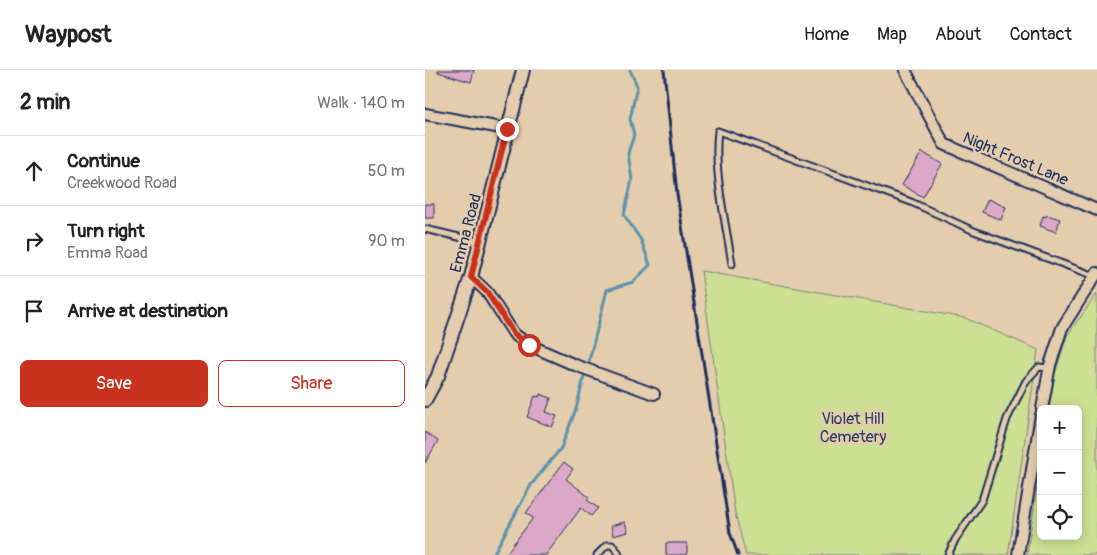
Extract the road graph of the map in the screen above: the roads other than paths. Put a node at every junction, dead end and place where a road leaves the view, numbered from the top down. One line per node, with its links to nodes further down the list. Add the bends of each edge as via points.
1 (523, 70): 4 (street, Emma Road)
2 (905, 70): 5 (street, Night Frost Lane, via 944,144)
3 (425, 114): 4 (street)
4 (507, 129): 7 (street, Emma Road)
5 (1097, 210)
6 (425, 229): 7 (lane)
7 (481, 242): 10 (street, Emma Road)
8 (732, 264): 9 (lane, via 717,166 718,131 911,202 974,231)
9 (1096, 274): 11 (street, via 1062,328)
10 (471, 277): 12 (street, via 487,292 514,334 529,345); 13 (street, Emma Road, via 438,376)
11 (1049, 368): 14 (street); 18 (lane, via 1039,366 1026,381 1007,419 982,500)
12 (653, 394)
13 (425, 400)
14 (1043, 405)
15 (1037, 440): 19 (street)
16 (597, 555): 17 (lane, via 607,545 612,545)
17 (619, 555)
18 (948, 555)
19 (1019, 555)

